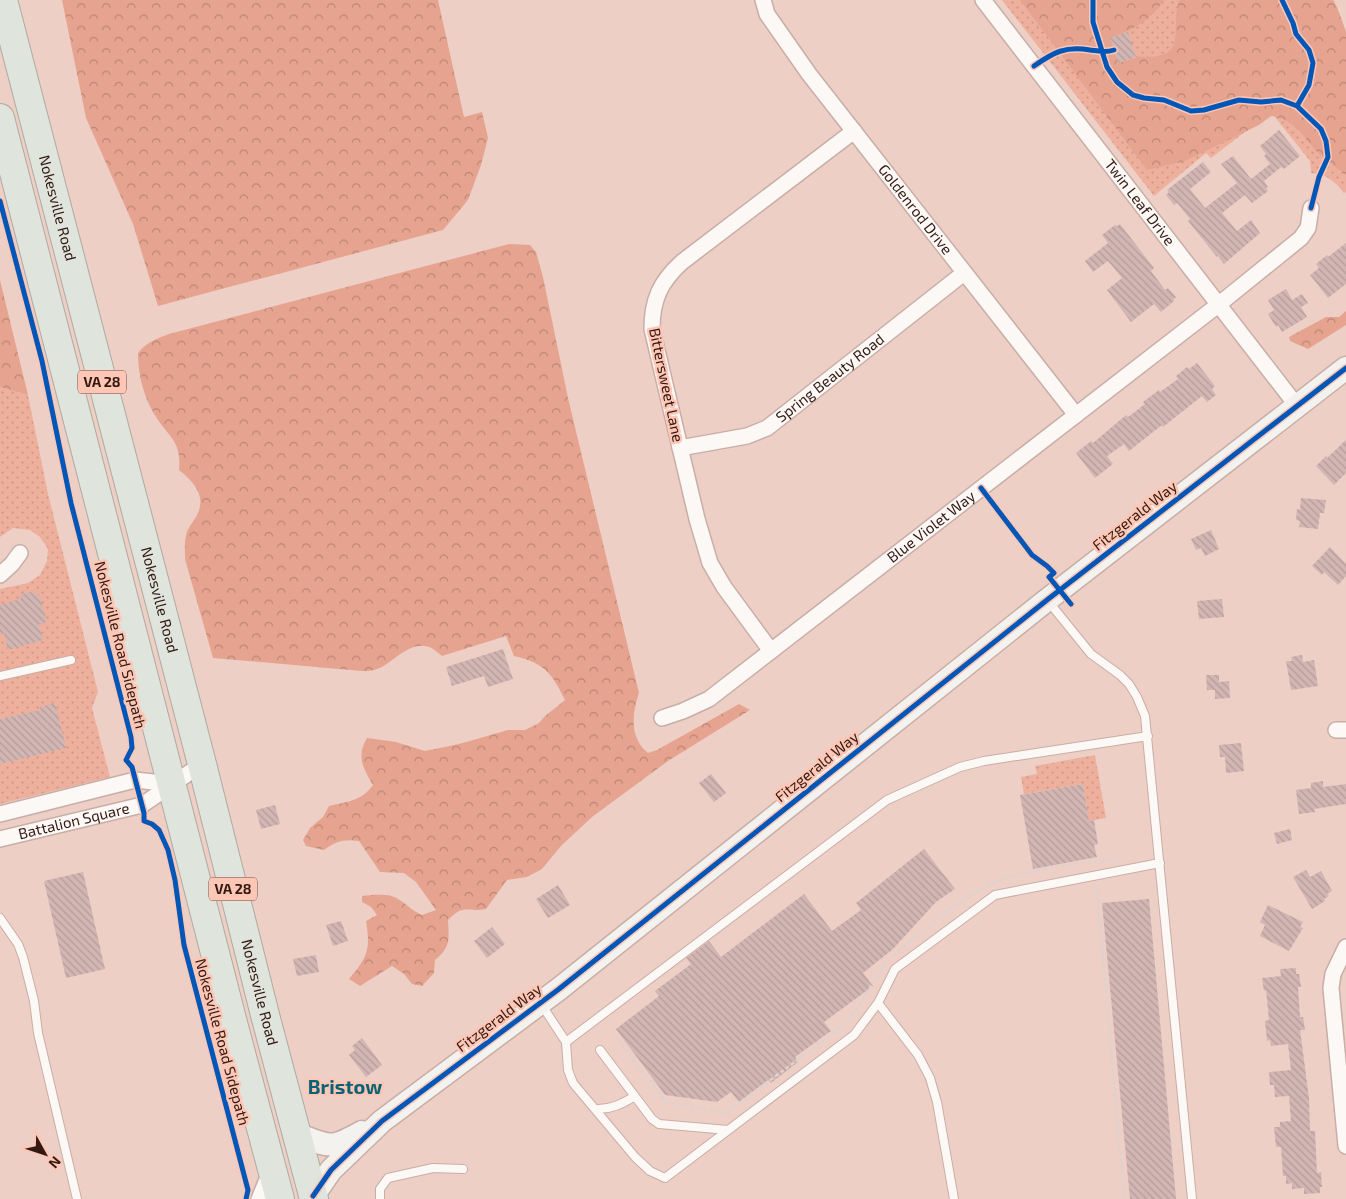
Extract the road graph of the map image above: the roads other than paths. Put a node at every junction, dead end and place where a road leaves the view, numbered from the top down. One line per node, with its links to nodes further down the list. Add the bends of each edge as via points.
1 (3, 0): 21 (highway, Nokesville Road / VA 28)
2 (763, 0): 5 (street, Goldenrod Drive, via 767,14)
3 (983, 0): 8 (street, Twin Leaf Drive)
4 (0, 118): 22 (highway, VA 28)
5 (854, 131): 7 (street, Goldenrod Drive); 12 (street, Bittersweet Lane, via 682,262 659,290 652,310 652,329)
6 (1312, 208): 8 (street, Blue Violet Way, via 1308,228 1301,238)
7 (964, 273): 11 (street, Goldenrod Drive); 12 (street, Spring Beauty Road, via 767,428 747,436)
8 (1218, 305): 10 (street, Twin Leaf Drive); 11 (street, Blue Violet Way)
9 (1346, 368): 10 (street, Fitzgerald Way)
10 (1296, 406): 15 (street, Fitzgerald Way)
11 (1076, 415): 16 (street, Blue Violet Way)
12 (680, 448): 16 (street, Bittersweet Lane, via 710,563)
13 (20, 553): 14 (street)
14 (0, 575)
15 (1047, 600): 20 (lane, via 1091,654 1129,684 1145,716); 28 (street, Fitzgerald Way)
16 (771, 651): 19 (street, Blue Violet Way, via 709,699)
17 (71, 660): 18 (lane)
18 (0, 676)
19 (662, 718)
20 (1148, 736): 25 (lane); 30 (lane, via 984,761 960,767 887,800)
21 (202, 764): 22 (street, Battalion Square); 36 (highway, Nokesville Road / VA 28)
22 (172, 784): 23 (street, Battalion Square, via 135,780); 24 (street, Battalion Square, via 142,805); 38 (highway, VA 28)
23 (0, 814)
24 (0, 839)
25 (1160, 863): 29 (lane, via 996,895 895,969); 46 (lane)
26 (0, 918): 41 (lane, via 23,957)
27 (1346, 947): 37 (street, via 1333,974 1331,988)
28 (540, 1003): 30 (lane); 34 (street, Fitzgerald Way)
29 (878, 1003): 35 (lane, via 854,1035); 45 (lane, via 918,1055 930,1078)
30 (566, 1042): 33 (lane, via 568,1070 573,1083)
31 (600, 1050): 32 (lane)
32 (635, 1096): 33 (lane, via 616,1106); 35 (lane, via 659,1124)
33 (595, 1109): 35 (lane, via 650,1172 665,1178)
34 (382, 1121): 36 (street, Fitzgerald Way, via 331,1146); 40 (street, Fitzgerald Way, via 331,1170)
35 (728, 1130)
36 (297, 1134): 40 (highway, Nokesville Road / VA 28)
37 (1346, 1146)
38 (272, 1169): 42 (street); 43 (highway, VA 28)
39 (463, 1169): 44 (lane, via 433,1168 388,1178 380,1188)
40 (314, 1197)
41 (77, 1199)
42 (258, 1199)
43 (280, 1199)
44 (380, 1199)
45 (954, 1199)
46 (1192, 1199)

